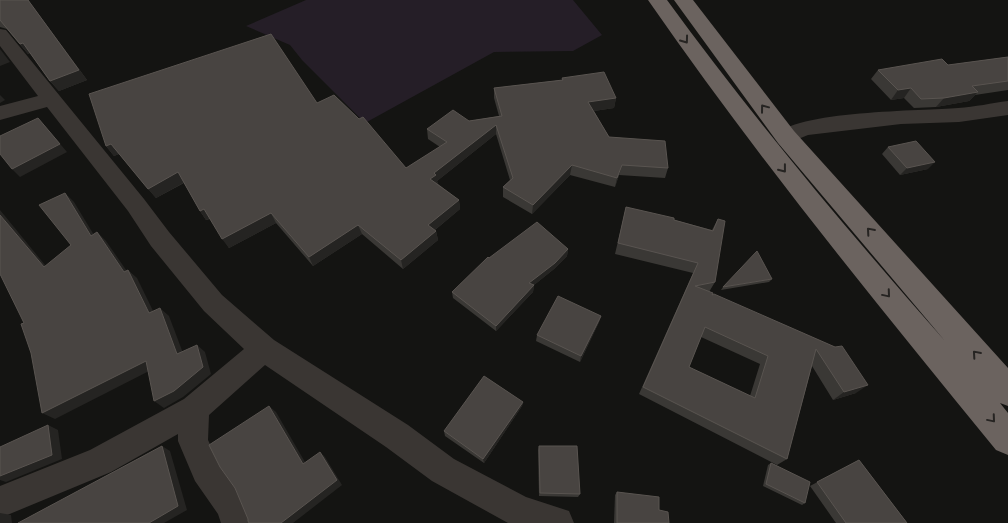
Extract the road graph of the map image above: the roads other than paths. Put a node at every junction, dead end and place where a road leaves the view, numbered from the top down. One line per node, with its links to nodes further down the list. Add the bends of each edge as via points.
1 (657, 0): 11 (highway, one-way to 11, via 725,96 794,184)
2 (682, 0): 7 (highway, one-way to 2)
3 (0, 34): 4 (street)
4 (51, 99): 6 (street); 8 (street, via 213,303)
5 (1008, 108): 7 (street, via 804,128)
6 (0, 113)
7 (786, 137): 9 (highway, one-way to 7)
8 (264, 349): 10 (street); 14 (street, via 443,470 520,511)
9 (1008, 391)
10 (194, 409): 12 (street, via 100,460); 13 (street, via 193,441 206,470 231,504)
11 (1008, 438)
12 (0, 502)
13 (238, 523)
14 (557, 523)

